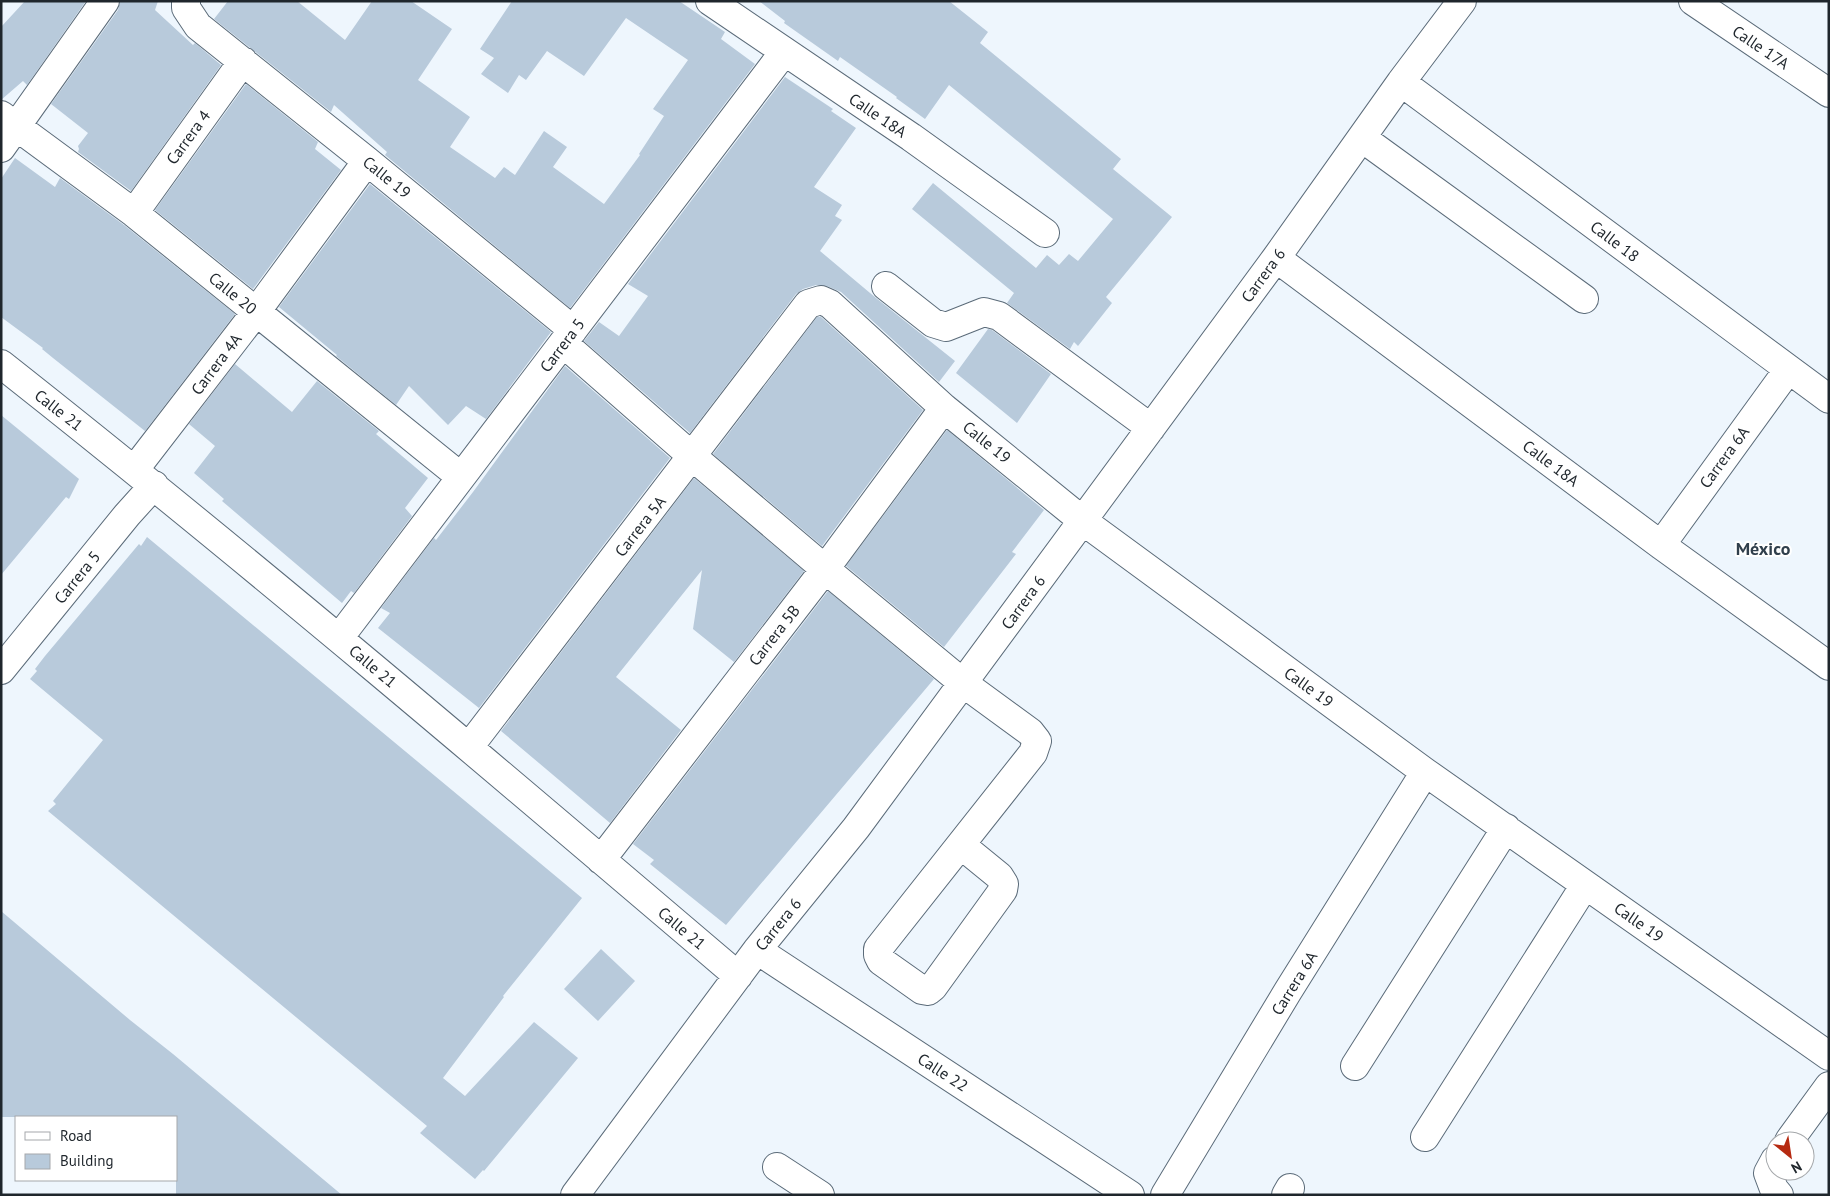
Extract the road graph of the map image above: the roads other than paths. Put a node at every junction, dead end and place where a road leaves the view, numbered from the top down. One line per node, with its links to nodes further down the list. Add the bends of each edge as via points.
1 (105, 1): 10 (street)
2 (186, 1): 7 (street, Calle 19, via 186,8 198,26)
3 (710, 1): 6 (street, Calle 18A)
4 (1462, 1): 8 (street, Carrera 6)
5 (1693, 1): 9 (street, Calle 17A)
6 (784, 52): 15 (street, Calle 18A); 21 (street, Carrera 5)
7 (243, 61): 13 (street, Calle 19); 14 (street, Carrera 4)
8 (1401, 82): 11 (street, Carrera 6); 23 (street, Calle 18)
9 (1829, 93)
10 (9, 120): 12 (street); 14 (street, Calle 20)
11 (1362, 138): 16 (street, Carrera 6); 18 (street)
12 (1, 148)
13 (367, 161): 20 (street, Carrera 4A); 21 (street, Calle 19)
14 (134, 213): 20 (street, Calle 20)
15 (1045, 232)
16 (1276, 258): 26 (street, Carrera 6); 31 (street, Calle 18A)
17 (886, 286): 26 (street, via 933,324 946,327 984,312 999,316)
18 (1584, 299)
19 (808, 304): 25 (street, Calle 19, via 821,300 830,304); 27 (street, Carrera 5A)
20 (256, 312): 28 (street, Carrera 4A); 29 (street, Calle 20)
21 (568, 336): 27 (street, Calle 19); 29 (street, Carrera 5)
22 (1, 364): 28 (street, Calle 21)
23 (1788, 370): 24 (street, Calle 18); 31 (street, Carrera 6A)
24 (1829, 400)
25 (944, 408): 30 (street, Calle 19); 32 (street, Carrera 5B)
26 (1151, 428): 30 (street, Carrera 6)
27 (693, 457): 32 (street, Calle 19); 37 (street, Carrera 5A)
28 (144, 477): 33 (street, Calle 21); 35 (street, Carrera 5, via 127,515)
29 (461, 477): 33 (street, Carrera 5)
30 (1083, 521): 36 (street, Carrera 6); 38 (street, Calle 19)
31 (1661, 545): 34 (street, Calle 18A)
32 (825, 569): 36 (street, Calle 19); 41 (street, Carrera 5B)
33 (339, 638): 37 (street, Calle 21)
34 (1829, 666)
35 (1, 670)
36 (963, 683): 40 (street, Calle 19, via 1030,732 1037,742 1033,753); 43 (street, Carrera 6, via 856,828)
37 (469, 746): 41 (street, Calle 21)
38 (1425, 772): 39 (street, Calle 19); 55 (street, Carrera 6A)
39 (1506, 828): 42 (street, Calle 19); 46 (street)
40 (961, 846): 40 (street, via 878,949 881,961 922,990 928,991 933,987 1004,890 1000,876)
41 (601, 860): 44 (street, Calle 21)
42 (1585, 885): 45 (street, Calle 19); 49 (street)
43 (757, 950): 44 (street, Carrera 6); 54 (street, Calle 22)
44 (738, 976): 52 (street, Carrera 6)
45 (1829, 1056)
46 (1355, 1066)
47 (1829, 1086): 48 (street)
48 (1796, 1131)
49 (1425, 1137)
50 (777, 1167): 53 (street)
51 (1771, 1181): 56 (street)
52 (574, 1195)
53 (820, 1195)
54 (1130, 1195)
55 (1165, 1195)
56 (1779, 1195)

